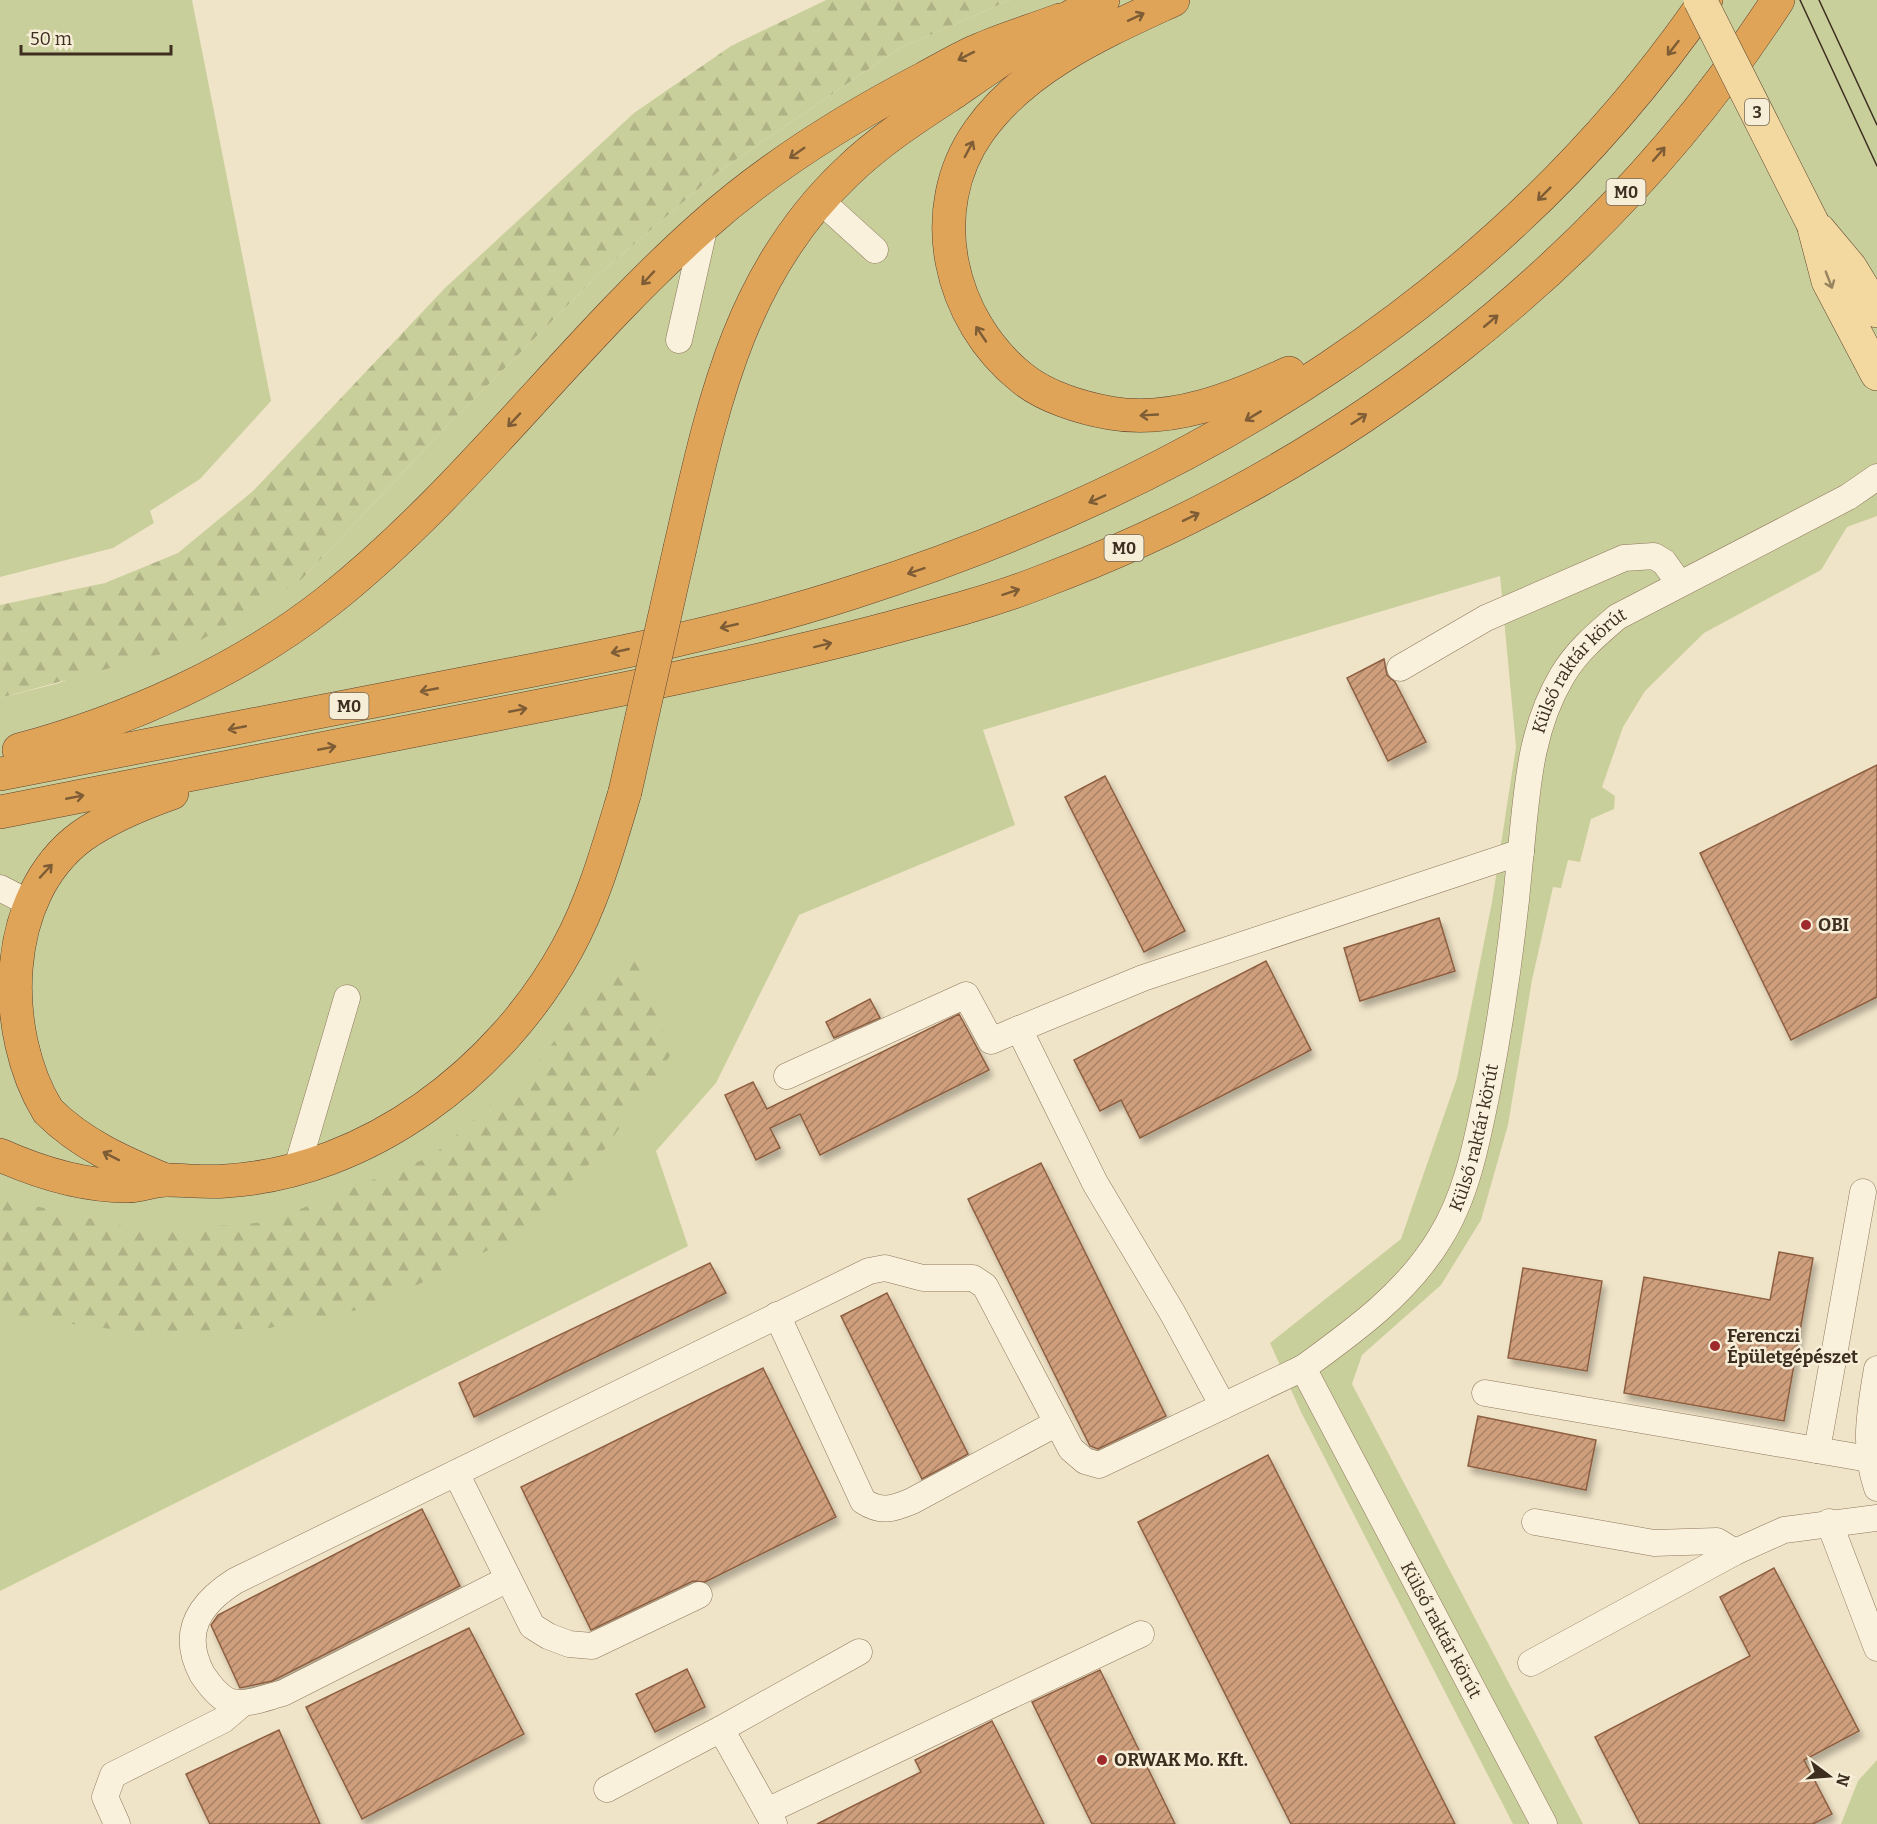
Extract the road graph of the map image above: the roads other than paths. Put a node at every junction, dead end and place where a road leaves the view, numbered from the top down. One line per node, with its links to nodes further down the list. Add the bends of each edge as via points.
1 (1103, 0): 6 (highway)
2 (1173, 0): 7 (highway, one-way to 2)
3 (1700, 0): 10 (main road, 3, bridge)
4 (1706, 0): 14 (highway, M0, one-way to 14, via 1676,44 1581,158 1486,248)
5 (1778, 0): 23 (highway, M0, one-way to 5, via 767,660 945,613 1039,583 1192,517 1269,477 1372,410 1446,358 1515,301 1575,247 1663,150 1715,88)
6 (1060, 20): 8 (highway); 11 (highway, one-way to 11, via 980,49 876,103 769,172)
7 (1093, 37): 8 (highway, via 1035,56); 14 (highway, one-way to 7, via 1246,393 1175,412 1111,413 1081,405 1024,380 1005,363 970,318 952,266 948,234 956,177 978,132 995,111 1046,68)
8 (948, 96): 9 (highway, via 882,141 845,173)
9 (821, 201): 12 (street); 32 (highway, bridge, via 770,271 730,355 712,409 625,792 588,907 555,969 485,1059 425,1108 341,1153)
10 (1814, 224): 13 (main road, 3, via 1850,267); 16 (main road, 3, one-way to 16, via 1828,281)
11 (705, 225): 15 (street); 22 (highway, one-way to 22, via 657,269 446,493 326,603 273,640 127,716 80,734)
12 (875, 250)
13 (1877, 311)
14 (1406, 314): 24 (highway, M0, one-way to 24, via 1302,386 1199,449 1095,500 989,544 848,594 578,661)
15 (679, 340)
16 (1875, 374)
17 (1877, 477): 19 (street, Külső raktár körút)
18 (1877, 488): 19 (street, Külső raktár körút)
19 (1848, 497): 20 (street, Külső raktár körút)
20 (1678, 583): 21 (street, via 1664,562 1654,556 1624,558 1486,618); 26 (street, Külső raktár körút, via 1617,617 1585,645 1562,675 1533,744)
21 (1400, 668)
22 (0, 755)
23 (269, 759): 25 (highway, M0, one-way to 23); 27 (highway, one-way to 23, via 81,837 121,814)
24 (0, 774)
25 (0, 812)
26 (1521, 852): 29 (street, via 1143,978); 36 (street, Külső raktár körút, via 1512,946 1495,1053 1477,1139 1458,1202 1441,1238 1415,1272 1366,1322)
27 (12, 894): 33 (highway, one-way to 27, via 89,1145 48,1112 17,1066 1,1002)
28 (347, 998): 32 (street)
29 (1019, 1029): 30 (street, via 991,1041 966,995); 39 (street, via 1095,1183)
30 (787, 1076)
31 (0, 1155): 33 (highway, via 62,1176 101,1184 128,1186)
32 (297, 1168): 33 (highway, via 226,1181)
33 (165, 1180)
34 (1863, 1192): 41 (street)
35 (777, 1315): 40 (street, via 877,1269 923,1278 973,1278 985,1286); 40 (street, via 863,1501 876,1509 894,1509 912,1501); 43 (street)
36 (1303, 1368): 39 (street); 60 (street, Külső raktár körút)
37 (1877, 1369): 42 (street, via 1868,1427)
38 (1485, 1393): 41 (street)
39 (1223, 1406): 40 (street, via 1099,1465 1085,1461 1071,1449)
40 (1058, 1423)
41 (1817, 1450): 42 (street)
42 (1869, 1459): 44 (street)
43 (456, 1473): 49 (street); 55 (street, via 213,1595 196,1619 194,1658 214,1690 228,1701)
44 (1877, 1488)
45 (1877, 1518): 47 (street)
46 (1535, 1522): 48 (street, via 1654,1543 1717,1541)
47 (1829, 1522): 48 (street, via 1784,1530); 52 (street)
48 (1735, 1552): 54 (street)
49 (508, 1578): 50 (street, via 532,1626 569,1644 592,1646); 55 (street, via 283,1694)
50 (699, 1595)
51 (1141, 1634): 58 (street)
52 (1877, 1648)
53 (859, 1652): 56 (street)
54 (1531, 1663)
55 (243, 1703): 59 (street, via 223,1720 113,1775 105,1797)
56 (721, 1729): 57 (street); 58 (street)
57 (607, 1790)
58 (770, 1817)
59 (117, 1824)
60 (1544, 1824)

